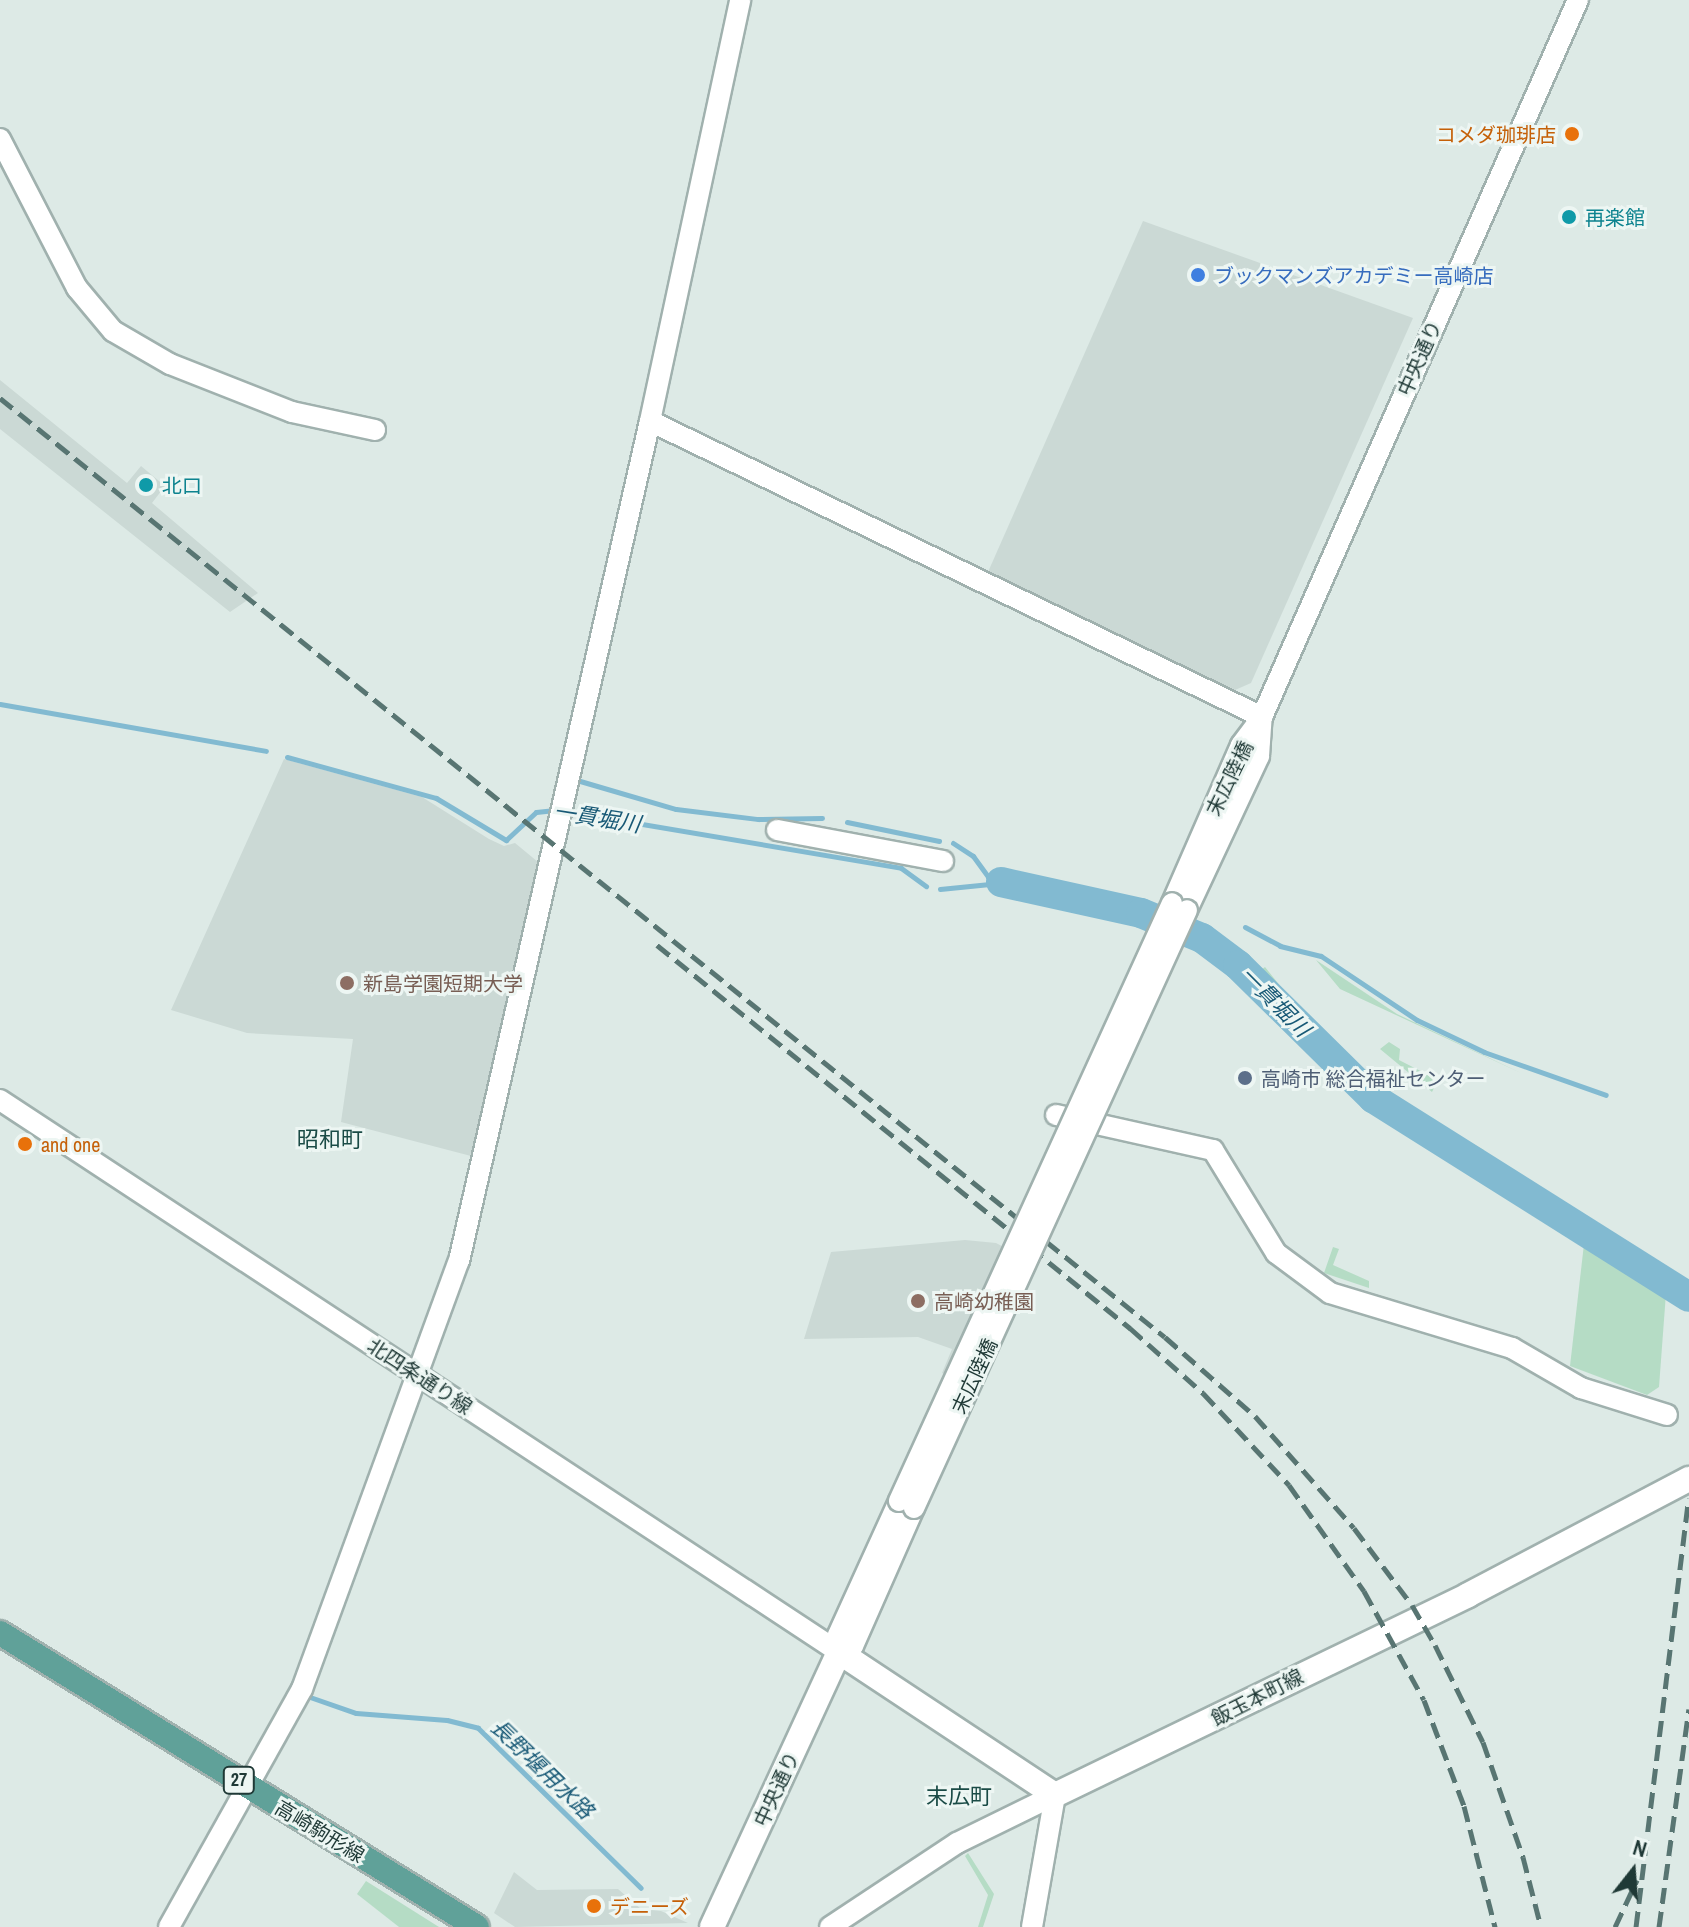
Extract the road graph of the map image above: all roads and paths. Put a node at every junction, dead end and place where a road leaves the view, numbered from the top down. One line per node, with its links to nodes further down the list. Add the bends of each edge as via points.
1 (740, 0): 4 (street)
2 (1578, 0): 6 (street, 中央通り)
3 (0, 139): 5 (street, via 77,288 113,331 170,364 292,412)
4 (650, 421): 6 (street); 11 (street, via 471,1213)
5 (375, 430)
6 (1262, 717): 15 (street, 末広陸橋, bridge, via 1241,745 1179,906 907,1504 838,1635)
7 (777, 830): 8 (street)
8 (943, 861)
9 (0, 1100): 11 (street, 北四条通り線)
10 (1056, 1115): 12 (street, via 1213,1150 1276,1253 1330,1293 1512,1348 1581,1388)
11 (418, 1375): 15 (street, 北四条通り線); 16 (street, via 302,1689)
12 (1667, 1415)
13 (1689, 1479): 17 (main road, 飯玉本町線, via 1468,1595)
14 (0, 1633): 16 (main road, 高崎駒形線 / 27)
15 (839, 1652): 17 (main road); 20 (main road, 中央通り)
16 (245, 1784): 18 (street); 19 (main road, 高崎駒形線 / 27)
17 (1055, 1795): 21 (street, via 957,1843); 22 (street)
18 (169, 1927)
19 (477, 1927)
20 (712, 1927)
21 (830, 1927)
22 (1032, 1927)

